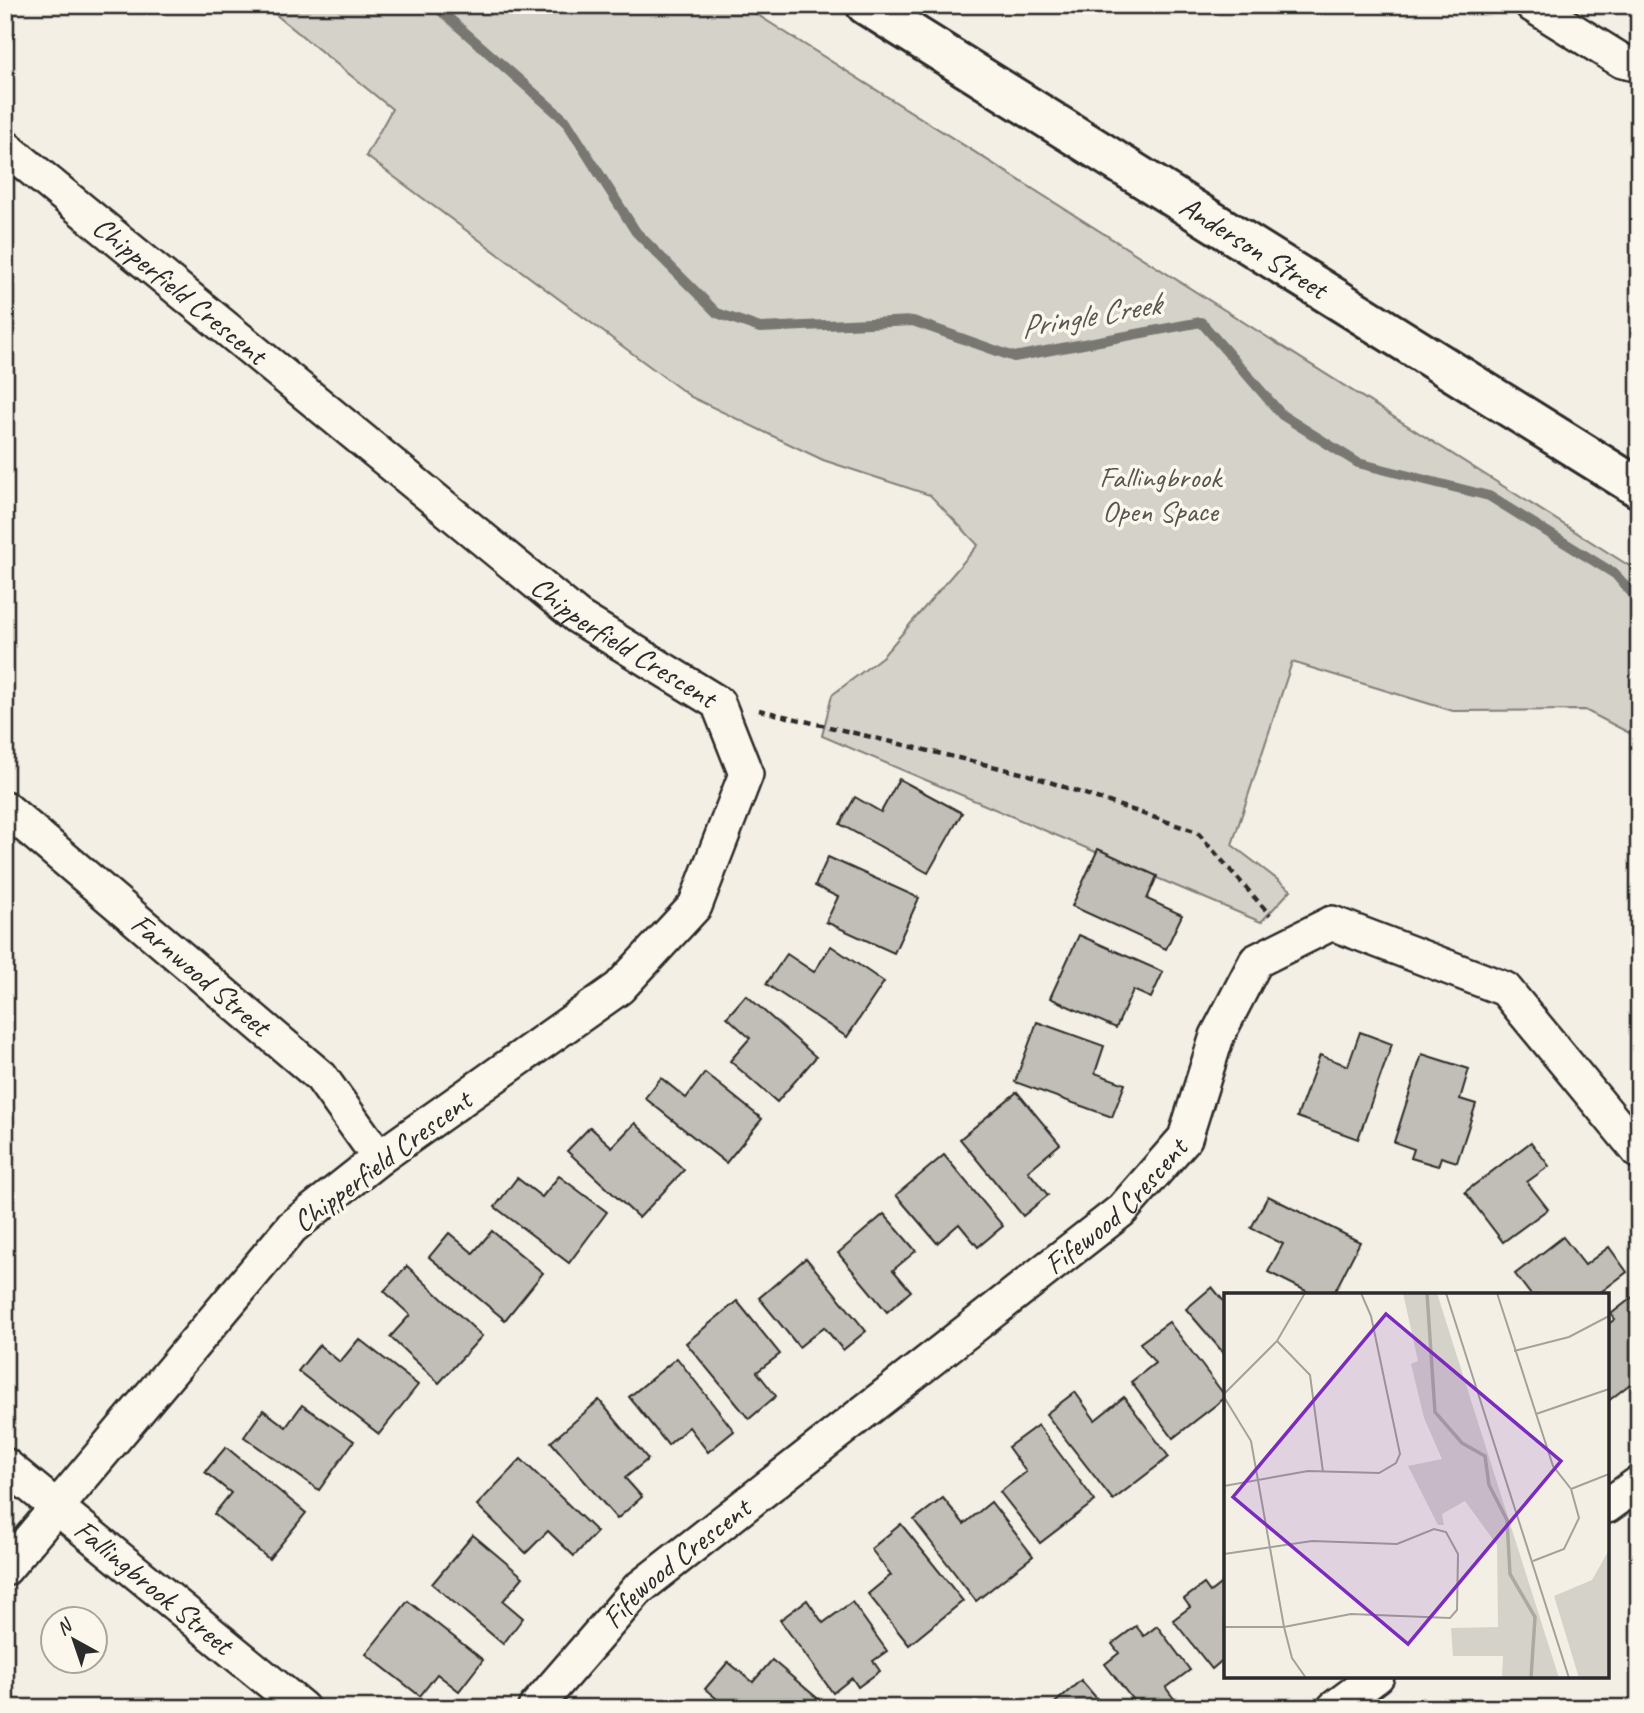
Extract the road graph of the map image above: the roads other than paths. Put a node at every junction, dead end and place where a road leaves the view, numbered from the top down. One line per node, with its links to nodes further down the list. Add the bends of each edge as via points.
1 (866, 5): 5 (street, Anderson Street)
2 (1532, 5): 3 (street, via 1622,61)
3 (1639, 65)
4 (5, 146): 8 (street, Chipperfield Crescent, via 578,617 718,704 746,774 695,906 619,988)
5 (1639, 488)
6 (5, 808): 8 (street, Farnwood Street, via 321,1077)
7 (1639, 1152): 16 (street, Fifewood Crescent, via 1505,989 1332,923 1256,961 1217,1036 1185,1138 1122,1210 638,1589)
8 (379, 1158): 12 (street, Chipperfield Crescent, via 292,1227)
9 (5, 1465): 12 (street, Fallingbrook Street)
10 (1639, 1483): 11 (street)
11 (1609, 1505)
12 (56, 1508): 13 (street, Chipperfield Crescent); 15 (street, Fallingbrook Street)
13 (5, 1569)
14 (1374, 1678): 17 (street)
15 (302, 1708)
16 (535, 1708)
17 (1334, 1708)

